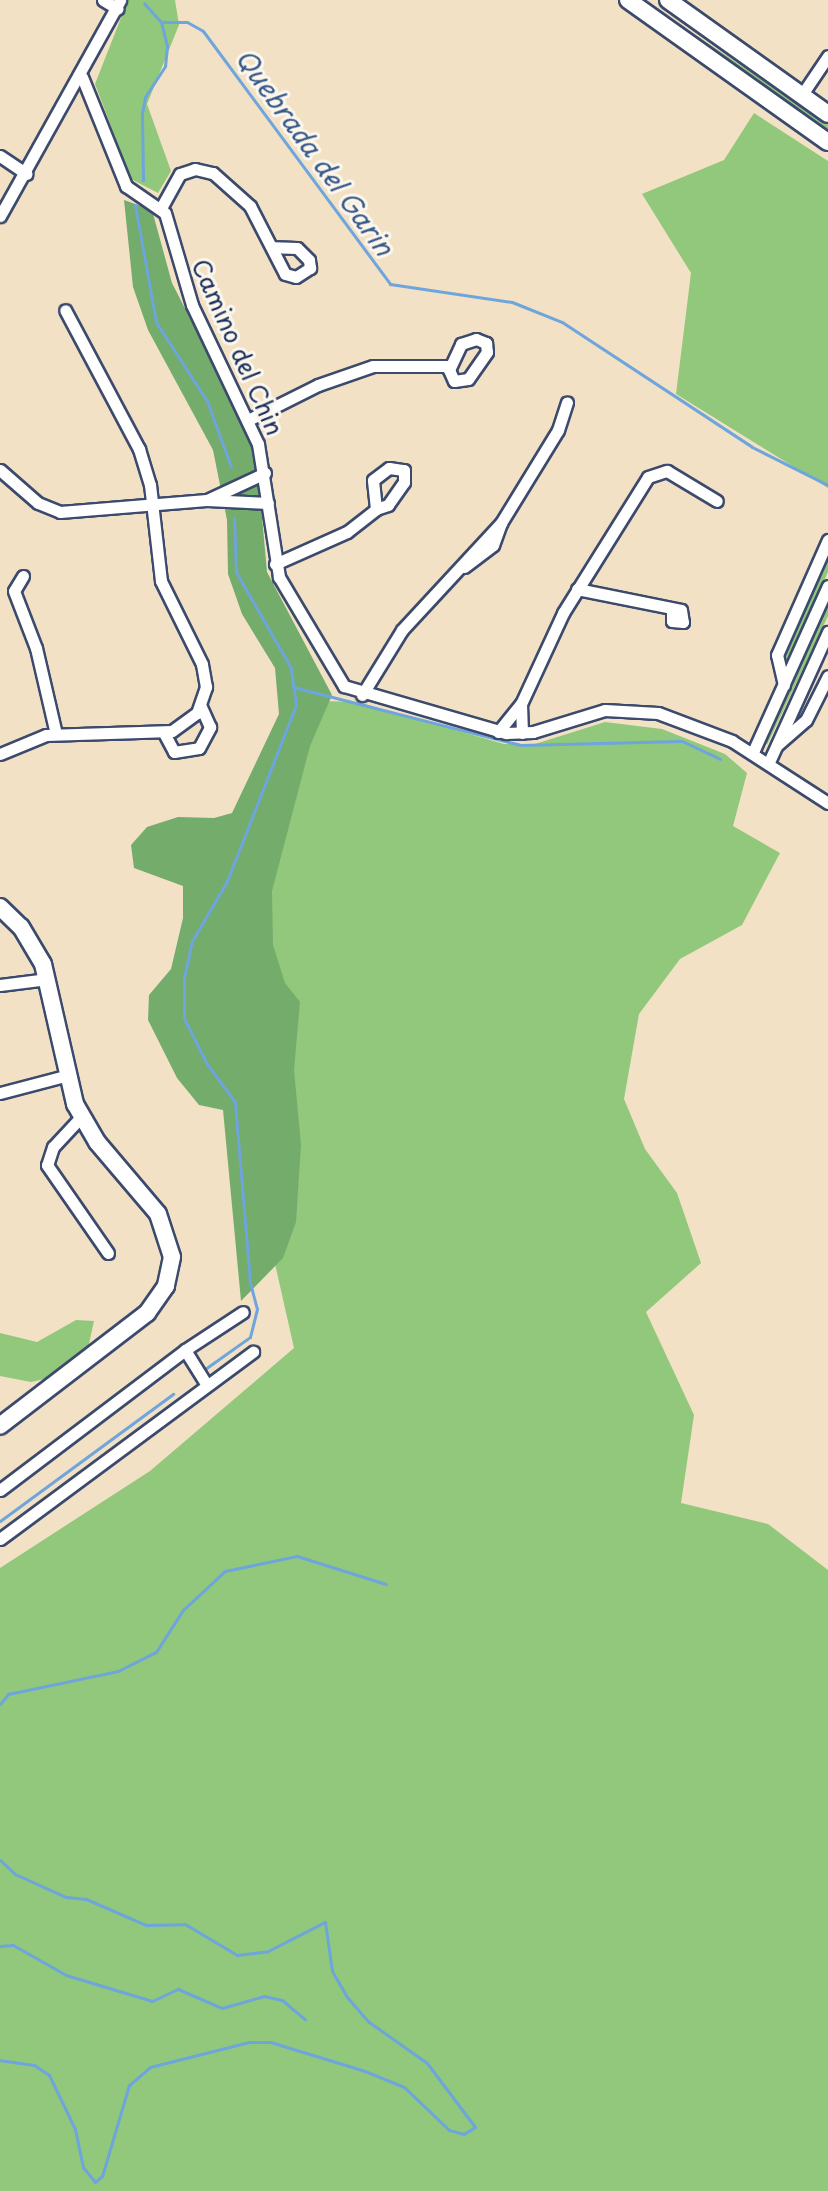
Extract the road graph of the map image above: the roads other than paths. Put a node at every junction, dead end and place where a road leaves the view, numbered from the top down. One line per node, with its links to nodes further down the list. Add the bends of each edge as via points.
1 (103, 0): 4 (street)
2 (628, 0): 6 (street)
3 (668, 0): 5 (street)
4 (119, 4): 8 (street)
5 (693, 19): 6 (street); 9 (street)
6 (680, 40): 11 (street)
7 (828, 56): 9 (street)
8 (82, 77): 13 (street); 14 (street, via 126,186)
9 (801, 96): 10 (street)
10 (828, 114)
11 (828, 142)
12 (0, 156): 13 (street)
13 (27, 174): 15 (street)
14 (161, 208): 16 (street, via 180,174 195,169 213,173 244,197); 20 (street, Camino del Chin, via 199,322)
15 (0, 216)
16 (274, 247)
17 (65, 310): 26 (street, via 139,449)
18 (449, 366): 20 (street, via 373,366 318,385)
19 (567, 402): 37 (street, via 558,430 491,548 463,567 402,630)
20 (248, 420): 22 (street, Camino del Chin)
21 (0, 470): 26 (street, via 52,511)
22 (265, 473): 23 (street); 25 (street, Camino del Chin)
23 (207, 500): 25 (street); 26 (street)
24 (717, 501): 32 (street, via 667,471 651,474)
25 (268, 503): 29 (street, Camino del Chin)
26 (152, 505): 39 (street, via 161,581 205,672)
27 (376, 509): 29 (street, via 347,532)
28 (828, 540): 36 (street, via 777,655)
29 (275, 564): 37 (street, Camino del Chin, via 336,678)
30 (23, 576): 43 (street, via 14,591 36,648)
31 (828, 586): 36 (street)
32 (577, 589): 33 (street); 38 (street)
33 (672, 612)
34 (828, 632): 44 (street)
35 (828, 676): 44 (street, via 806,720)
36 (784, 685): 45 (street)
37 (362, 695): 40 (street, Camino del Chin)
38 (521, 704): 40 (street); 42 (street)
39 (201, 707): 41 (street, via 187,724); 41 (street, via 210,727 199,748 174,752)
40 (498, 732): 42 (street, Camino del Chin)
41 (164, 733): 43 (street)
42 (522, 733): 45 (street, Camino del Chin, via 627,709 697,725)
43 (56, 734): 46 (street, via 24,741)
44 (777, 745): 47 (street)
45 (753, 752): 47 (street, Camino del Chin)
46 (0, 754)
47 (769, 762): 48 (street, Camino del Chin)
48 (828, 803)
49 (0, 907): 50 (street, via 30,939)
50 (48, 979): 51 (street); 52 (street)
51 (0, 985)
52 (65, 1076): 53 (street); 54 (street)
53 (0, 1093)
54 (81, 1117): 55 (street, via 53,1147 47,1165); 60 (street, via 163,1223 171,1248 169,1279 147,1313)
55 (108, 1253)
56 (243, 1312): 57 (street)
57 (185, 1350): 59 (street); 61 (street)
58 (253, 1352): 59 (street)
59 (206, 1383): 62 (street)
60 (0, 1426)
61 (0, 1490)
62 (0, 1539)

